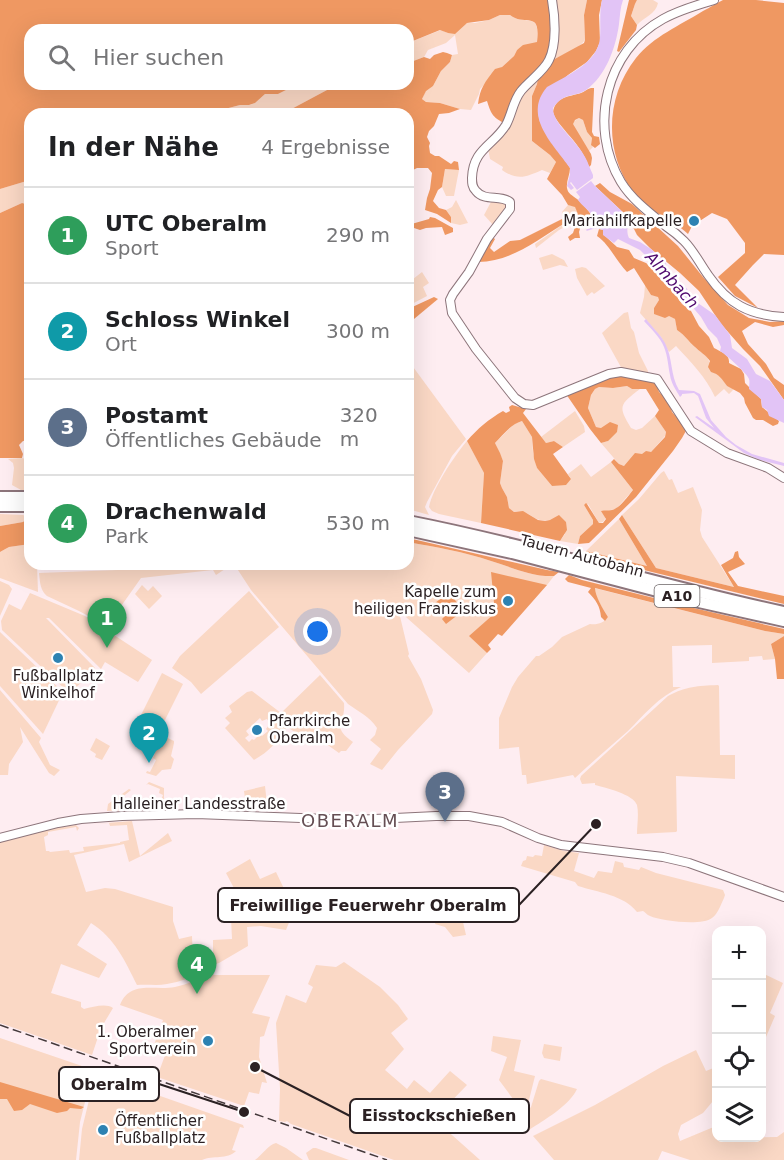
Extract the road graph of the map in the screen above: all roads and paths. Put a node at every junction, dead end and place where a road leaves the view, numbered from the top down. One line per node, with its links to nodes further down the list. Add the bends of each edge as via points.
1 (552, 0): 4 (main road, via 554,42 549,60 515,100 507,123 480,151 473,165 472,185 476,192 507,199 511,205 455,290 450,300 452,313 515,398 524,404 533,405 609,374 621,372 657,379 691,431)
2 (714, 0): 3 (main road, via 662,20 630,47 609,86 604,121 606,145 628,191 685,242 731,301 756,314)
3 (784, 317)
4 (784, 478)
5 (0, 497): 6 (highway)
6 (24, 497)
7 (0, 506): 8 (highway)
8 (24, 506)
9 (414, 522): 11 (highway, Tauern Autobahn / A10, via 501,541)
10 (414, 531): 11 (highway, Tauern Autobahn / A10)
11 (571, 564): 12 (highway, Tauern Autobahn / A10); 13 (highway, Tauern Autobahn / A10, via 699,602)
12 (784, 612)
13 (784, 621)
14 (0, 838): 15 (main road, Halleiner Landesstraße, via 35,827 122,816 196,814 354,820 469,816 501,822 561,845 689,863)
15 (784, 897)

